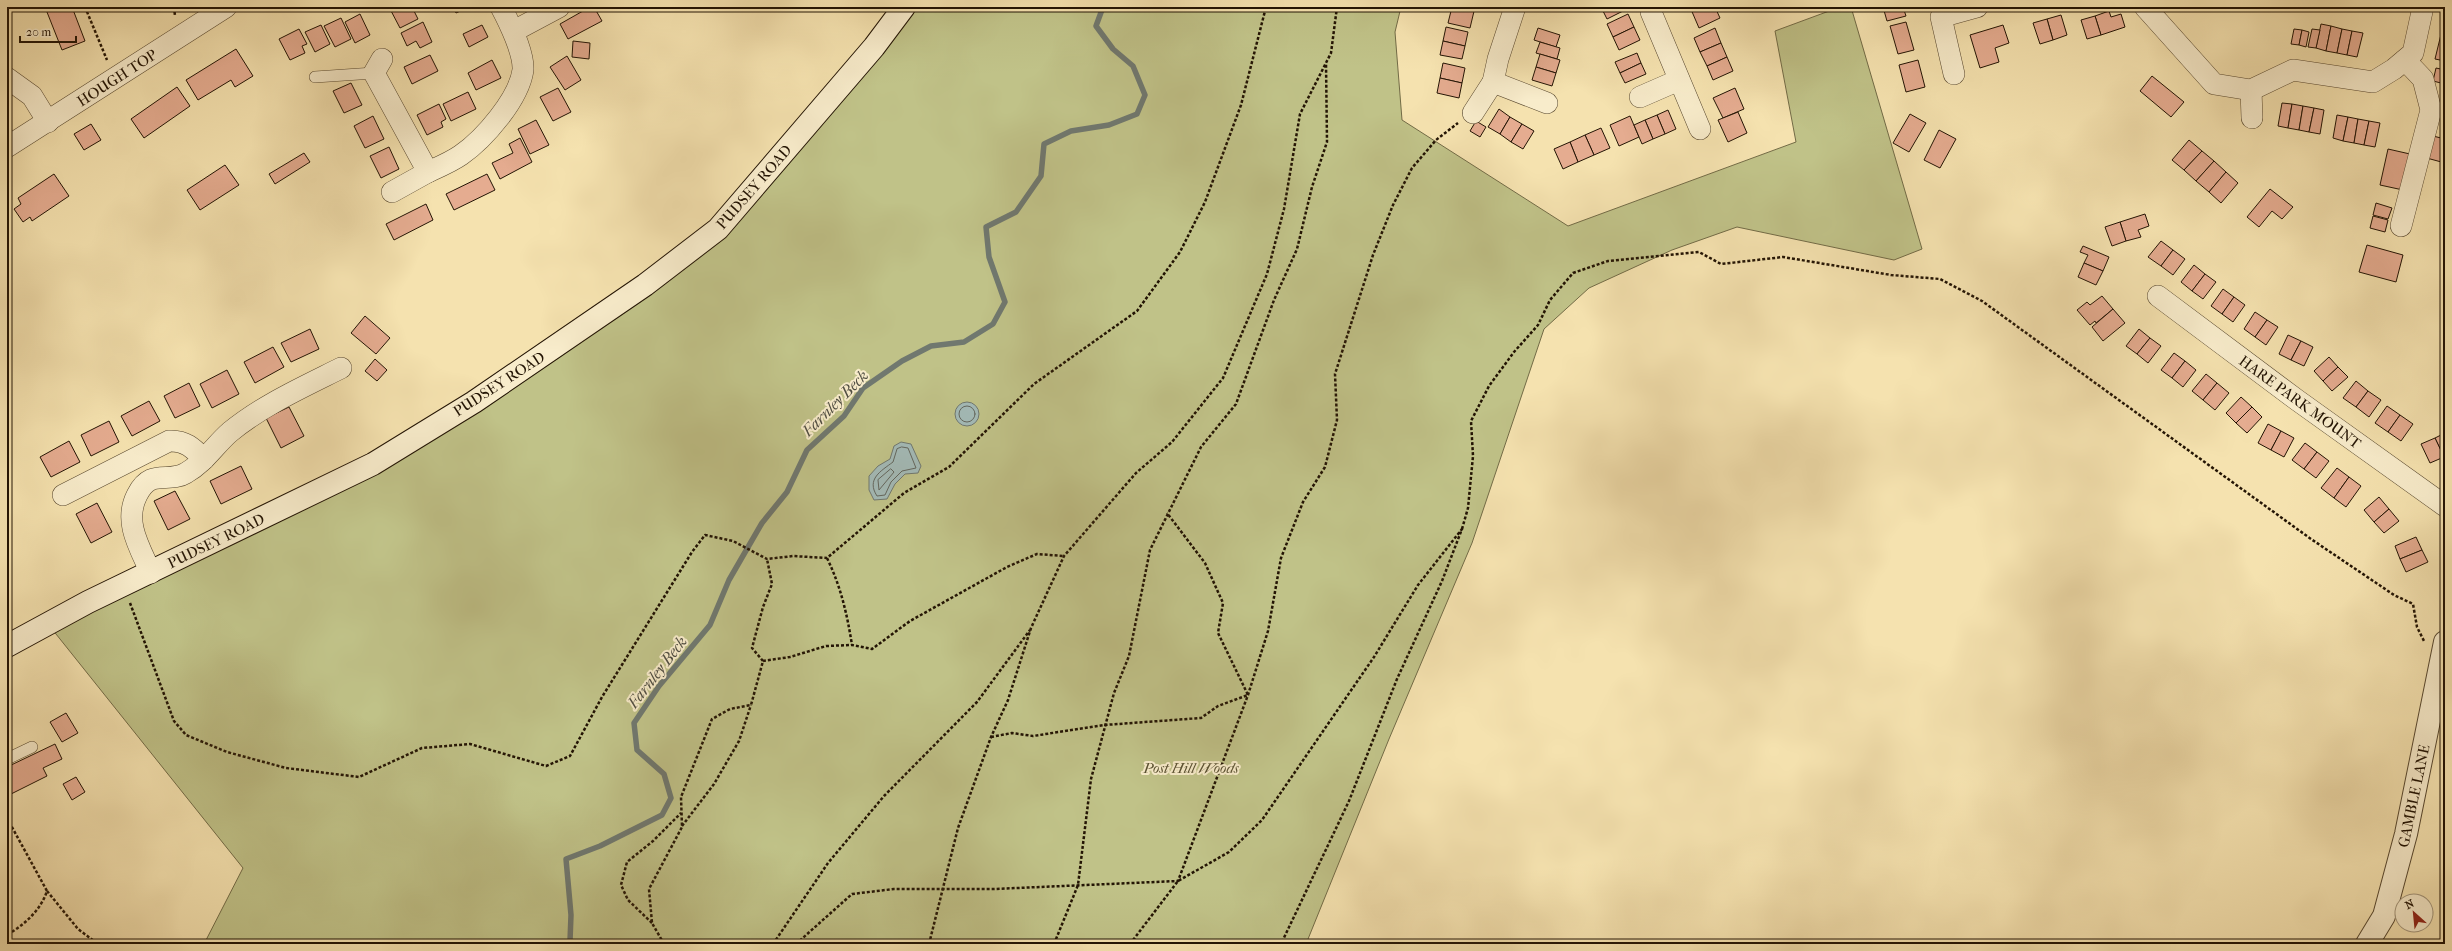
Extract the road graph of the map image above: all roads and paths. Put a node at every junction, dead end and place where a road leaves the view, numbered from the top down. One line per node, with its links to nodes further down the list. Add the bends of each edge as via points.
1 (85, 7): 21 (path)
2 (226, 7): 21 (street, HOUGH TOP)
3 (501, 7): 14 (street)
4 (558, 7): 14 (street)
5 (904, 7): 45 (main road, PUDSEY ROAD, via 870,52 718,229 645,285 474,402 373,464)
6 (1266, 7): 43 (path, via 1241,105 1205,202 1180,252 1137,311 1034,384 949,467 904,493)
7 (1336, 7): 16 (path, via 1331,53)
8 (1515, 7): 23 (street)
9 (1651, 7): 22 (street)
10 (1977, 7): 13 (street)
11 (2146, 7): 24 (street, via 2214,84)
12 (2423, 7): 15 (street, via 2413,53)
13 (1937, 12): 18 (street)
14 (514, 32): 32 (street, via 523,70 510,103 486,134 460,156)
15 (2405, 60): 24 (street, via 2373,82 2293,70); 34 (street, via 2423,78 2431,110)
16 (1326, 63): 40 (path, via 1327,142 1312,187 1297,249 1274,300 1236,404 1201,447); 42 (path, via 1300,114 1284,209 1268,274 1223,378 1172,442 1136,473)
17 (378, 66): 19 (lane); 32 (street)
18 (1954, 74)
19 (315, 77)
20 (7, 78): 29 (street, via 32,96)
21 (114, 79): 29 (street, HOUGH TOP)
22 (1679, 80): 25 (street); 30 (street)
23 (1493, 82): 26 (street); 27 (street)
24 (2251, 90): 28 (street)
25 (1640, 97)
26 (1547, 103)
27 (1473, 113): 52 (path, via 1436,140 1412,168 1393,205 1373,255 1335,374 1337,420 1325,468 1303,502 1281,558 1268,631)
28 (2252, 118)
29 (48, 122): 31 (street, HOUGH TOP)
30 (1700, 129)
31 (7, 147)
32 (428, 172): 33 (street)
33 (392, 192)
34 (2401, 226)
35 (2158, 296): 39 (street, HARE PARK MOUNT)
36 (341, 368): 37 (street, via 248,419)
37 (204, 459): 38 (street, via 191,446 180,440 169,441); 45 (street, via 184,475 158,477 147,482 137,495 130,525)
38 (63, 495)
39 (2445, 506)
40 (1167, 513): 52 (path, via 1205,563 1223,603 1218,633); 54 (path, via 1150,550 1129,656)
41 (1462, 529): 50 (path, via 1468,508 1472,456 1471,421 1489,386 1538,325 1550,300 1573,273 1608,261 1699,252 1721,264 1784,257 1891,275 1940,280 1982,301 2311,539 2394,595 2413,604 2417,627 2427,647); 61 (path, via 1418,585 1374,657 1262,820 1229,852); 74 (path, via 1442,581 1397,679 1349,801)
42 (1064, 556): 47 (path); 48 (path, via 1037,554 910,621 872,649)
43 (827, 558): 44 (path, via 793,556); 48 (path, via 844,602)
44 (767, 559): 46 (path, via 733,541 705,535 602,697 570,756 546,766 470,744 422,748 360,777 286,768 227,752 186,735 174,721 167,705); 51 (path, via 772,584 763,606 752,648)
45 (151, 572): 46 (main road, PUDSEY ROAD)
46 (122, 586): 49 (main road, PUDSEY ROAD)
47 (1031, 628): 55 (path, via 1008,700); 69 (path, via 977,702 884,796 828,863)
48 (852, 645): 51 (path, via 826,646 790,657)
49 (7, 646)
50 (2444, 647): 75 (main road, GAMBLE LANE, via 2406,834 2384,916)
51 (763, 661): 53 (path)
52 (1248, 695): 54 (path, via 1218,706 1201,718); 61 (path)
53 (751, 704): 58 (path, via 730,709 712,718 681,797); 60 (path, via 735,747 714,784)
54 (1104, 725): 55 (path, via 1033,736 1012,733); 62 (path, via 1091,779)
55 (991, 737): 63 (path, via 958,828)
56 (32, 746): 57 (lane)
57 (7, 759)
58 (682, 813): 60 (path); 65 (path, via 654,841 627,862 621,885 628,900)
59 (7, 818): 64 (path)
60 (682, 827): 65 (path, via 650,889)
61 (1178, 881): 62 (path); 73 (path)
62 (1078, 885): 63 (path); 72 (path)
63 (942, 890): 70 (path, via 894,889 852,894); 71 (path)
64 (47, 891): 66 (path, via 43,903 18,929); 67 (path, via 78,929)
65 (652, 923): 68 (path)
66 (7, 935)
67 (98, 944)
68 (664, 944)
69 (773, 944)
70 (796, 944)
71 (929, 944)
72 (1054, 944)
73 (1130, 944)
74 (1282, 944)
75 (2367, 944)

